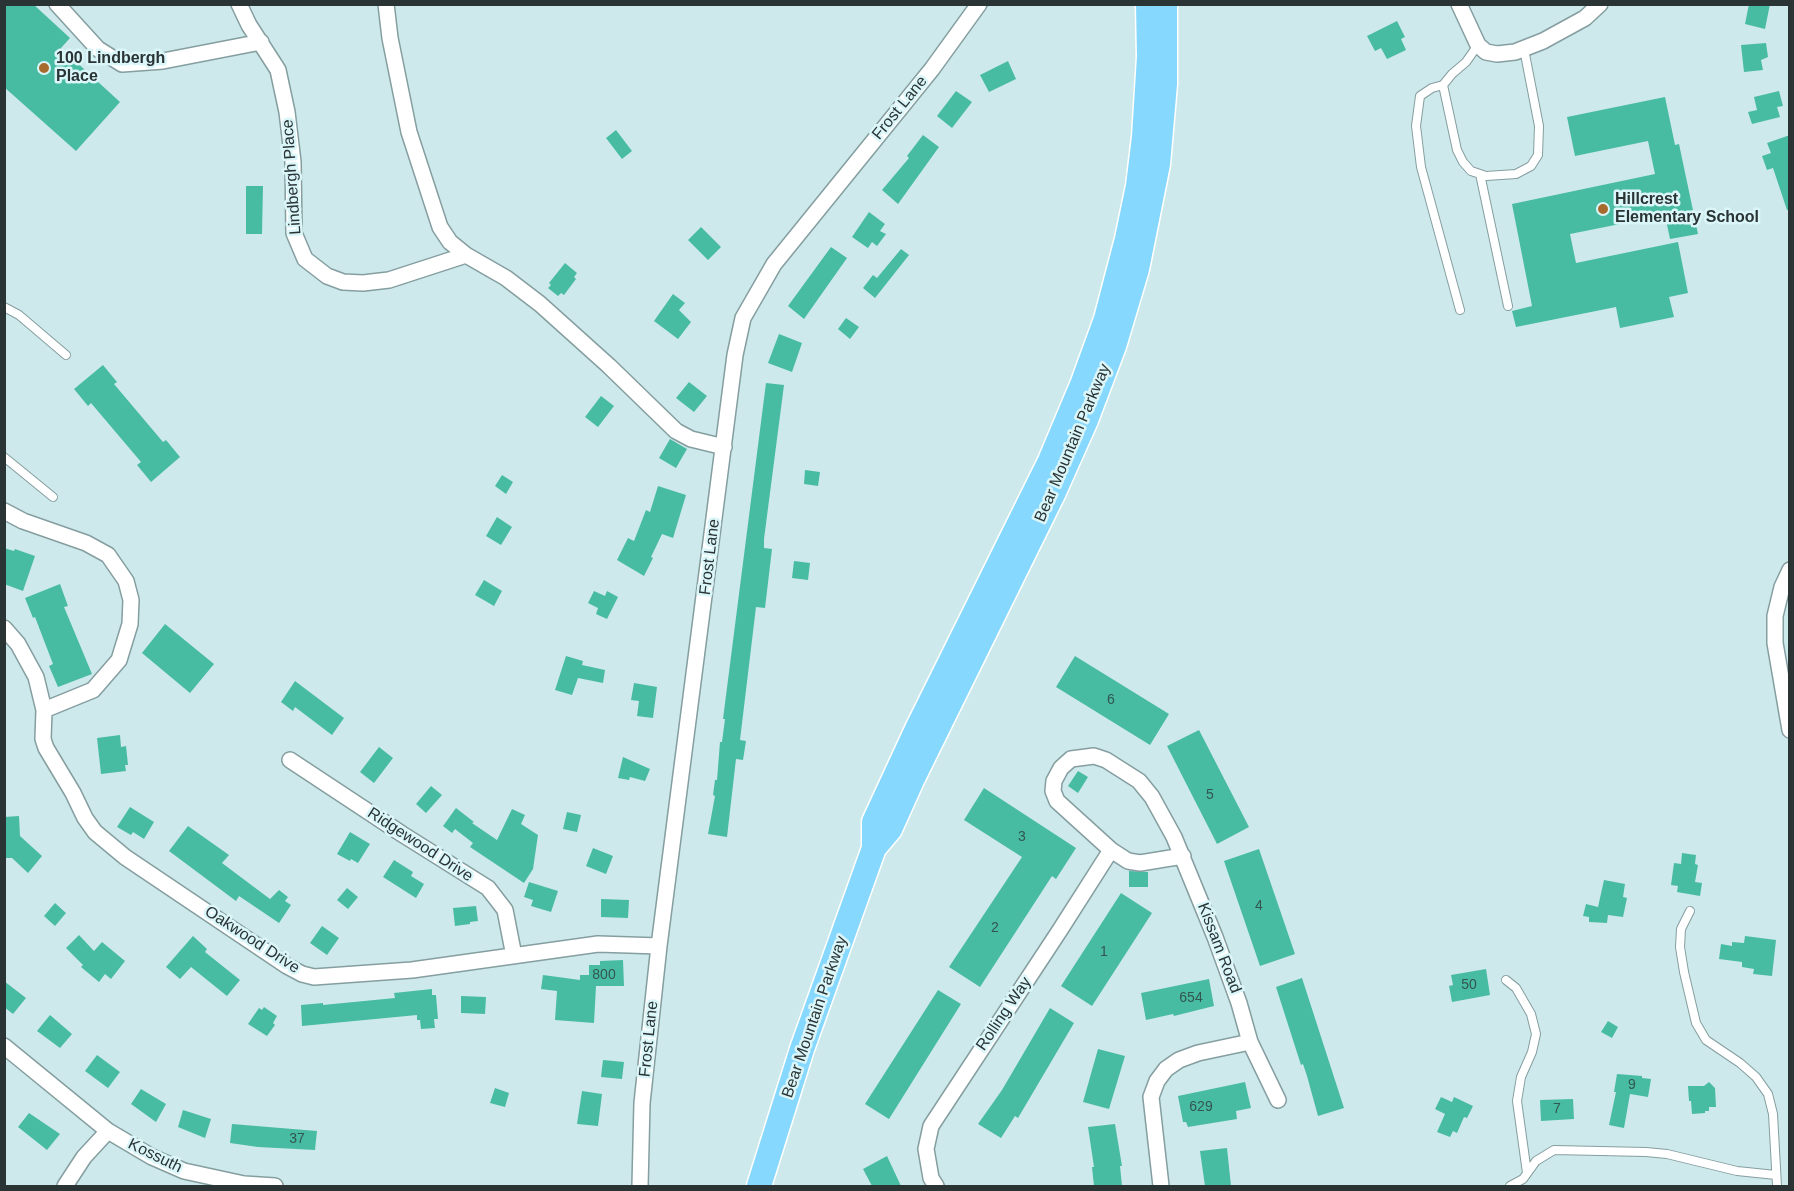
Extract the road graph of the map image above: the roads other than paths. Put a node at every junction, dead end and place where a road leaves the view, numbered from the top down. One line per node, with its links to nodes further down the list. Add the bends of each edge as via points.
1 (57, 4): 9 (street, via 98,49 122,64 163,61)
2 (239, 4): 9 (street, Lindbergh Place)
3 (386, 4): 14 (street, via 408,132 440,227)
4 (979, 4): 19 (street, Frost Lane, via 759,287 743,318)
5 (1148, 4): 28 (highway, Bear Mountain Parkway, via 1144,137 1129,231 1106,319 1054,453 874,822)
6 (1165, 4): 28 (highway, Bear Mountain Parkway, via 1165,84 1158,164 1137,269 1114,346 1053,494 890,829)
7 (1459, 4): 10 (street)
8 (1600, 4): 11 (street, via 1585,18)
9 (261, 42): 14 (street, Lindbergh Place, via 282,85 293,162 294,233 305,259 327,276 363,283 388,280)
10 (1478, 45): 11 (street, via 1497,54); 12 (lane)
11 (1524, 49): 13 (lane, via 1539,126 1538,155 1531,166 1516,174)
12 (1443, 85): 13 (lane, via 1457,150 1471,171); 17 (lane, via 1420,96 1416,126 1421,167)
13 (1480, 174): 15 (lane)
14 (466, 255): 19 (street, via 540,304 676,431)
15 (1508, 306)
16 (4, 307): 18 (lane, via 19,315)
17 (1460, 310)
18 (66, 356)
19 (724, 447): 32 (street, Frost Lane)
20 (4, 457): 21 (lane)
21 (53, 497)
22 (4, 511): 25 (street, via 108,555 126,581 131,600 130,624 119,660 93,690)
23 (1790, 570): 26 (street, via 1775,616 1775,643)
24 (4, 628): 25 (street, Oakwood Drive, via 36,677)
25 (44, 710): 33 (street, Oakwood Drive, via 42,740 95,832 125,857 302,974 314,977 412,969)
26 (1790, 730)
27 (290, 759): 33 (street, Ridgewood Drive, via 488,888 505,910)
28 (874, 848): 44 (highway, Bear Mountain Parkway, via 802,1049)
29 (1111, 850): 30 (street, Kissam Road, via 1128,861 1140,863); 30 (street, Kissam Road, via 1057,801 1054,782 1071,759 1094,756 1139,781 1152,797); 45 (street, Rolling Way, via 931,1126 926,1149)
30 (1182, 856): 35 (street, Kissam Road, via 1219,948)
31 (1690, 911): 40 (lane, via 1681,929 1680,947 1696,1023 1706,1040 1740,1063 1768,1094 1773,1114)
32 (660, 946): 33 (street, Oakwood Drive, via 598,944); 43 (street, Frost Lane, via 642,1103)
33 (514, 956)
34 (1506, 980): 39 (lane, via 1516,988 1531,1014 1536,1034 1517,1101)
35 (1250, 1042): 37 (street, Kissam Road); 46 (street, via 1179,1060 1157,1081 1151,1097)
36 (4, 1046): 38 (street, Kossuth)
37 (1278, 1100)
38 (108, 1131): 41 (street); 42 (street, Kossuth, via 184,1171 244,1184)
39 (1527, 1173): 40 (lane, via 1536,1161 1554,1150 1667,1154 1737,1171); 47 (lane)
40 (1776, 1175): 48 (lane)
41 (65, 1186)
42 (275, 1186)
43 (640, 1186)
44 (759, 1186)
45 (936, 1186)
46 (1161, 1186)
47 (1509, 1186)
48 (1777, 1186)

